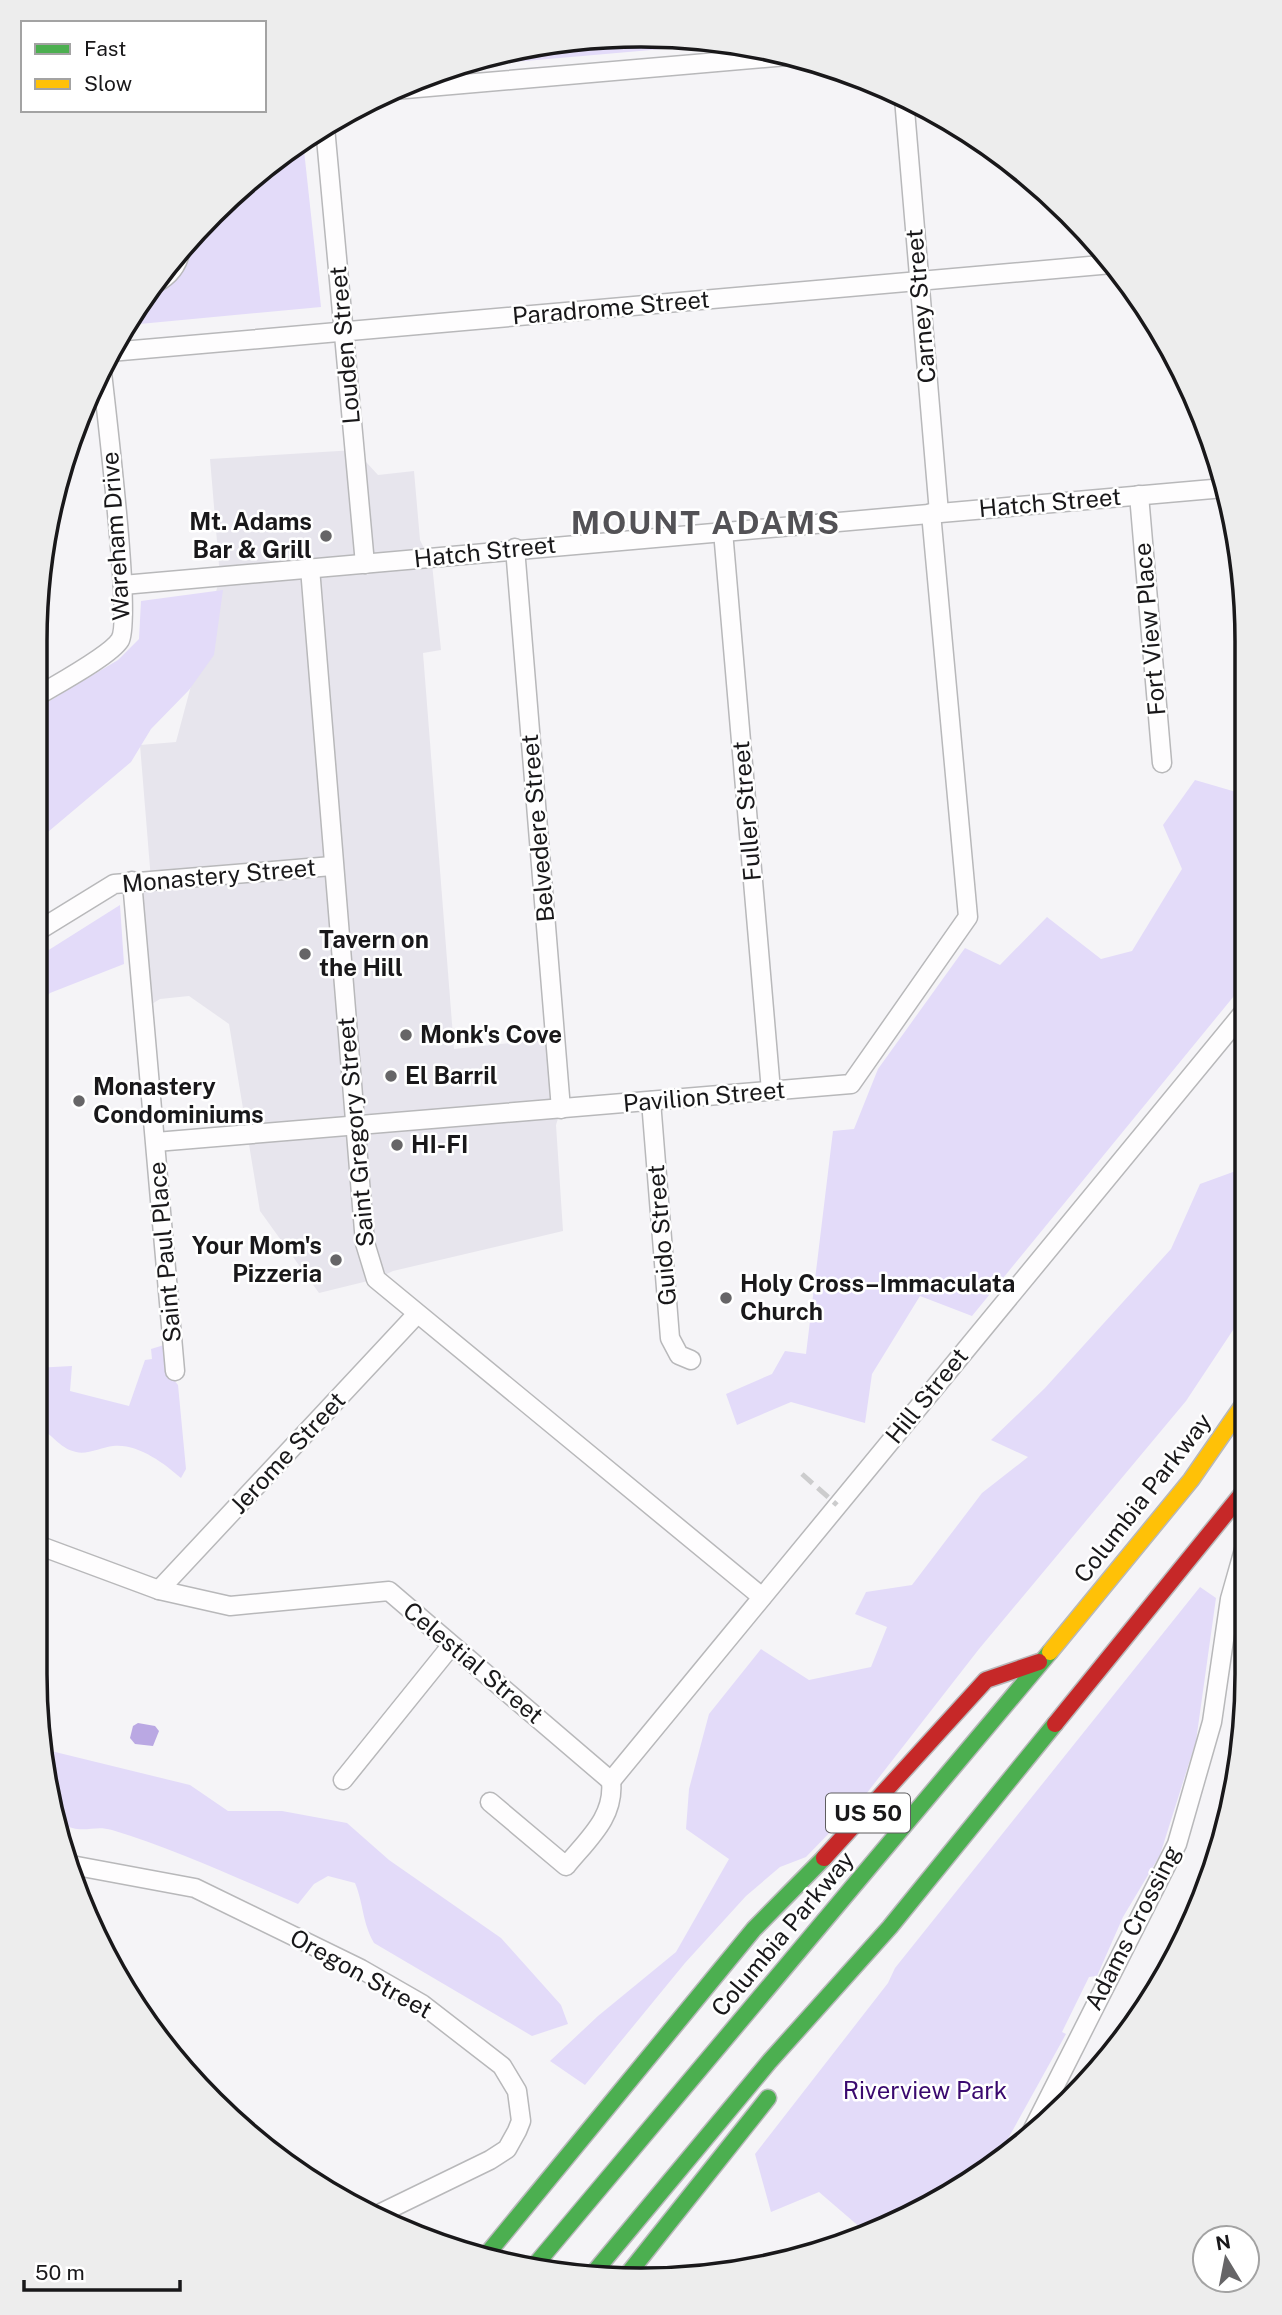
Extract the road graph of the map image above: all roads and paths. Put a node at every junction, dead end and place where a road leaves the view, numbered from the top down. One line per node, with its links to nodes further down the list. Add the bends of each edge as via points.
1 (755, 59): 2 (street)
2 (428, 87)
3 (905, 108): 6 (street, Carney Street)
4 (326, 138): 7 (street, Louden Street)
5 (1100, 265): 6 (street, Paradrome Street)
6 (918, 281): 7 (street, Paradrome Street); 12 (street, Carney Street)
7 (344, 332): 8 (street, Paradrome Street); 15 (street, Louden Street)
8 (123, 351)
9 (104, 388): 17 (street, Wareham Drive)
10 (1215, 489): 11 (street, Hatch Street)
11 (1139, 495): 12 (street, Hatch Street); 19 (street, Fort View Place)
12 (935, 513): 13 (street, Hatch Street); 22 (street, Carney Street)
13 (723, 531): 14 (street, Hatch Street); 25 (street, Fuller Street)
14 (515, 548): 15 (street, Hatch Street); 27 (street, Belvedere Street)
15 (365, 564): 16 (street, Hatch Street)
16 (310, 568): 17 (street, Hatch Street); 20 (street, Saint Gregory Street)
17 (122, 585): 18 (street, Wareham Drive, via 125,624 120,640)
18 (47, 690)
19 (1162, 763)
20 (332, 866): 21 (street, Monastery Street); 28 (street, Saint Gregory Street)
21 (132, 881): 23 (street, Monastery Street, via 107,886); 29 (street, Saint Paul Place)
22 (968, 917): 25 (street, Pavilion Street, via 850,1084)
23 (47, 925)
24 (1235, 1023): 38 (street, Hill Street)
25 (771, 1091): 26 (street, Pavilion Street)
26 (651, 1101): 27 (street, Pavilion Street); 31 (street, Guido Street, via 670,1338 679,1355)
27 (561, 1109): 28 (street, Pavilion Street)
28 (355, 1126): 29 (street, Pavilion Street); 30 (street, Saint Gregory Street, via 371,1267 383,1287)
29 (156, 1142): 32 (street, Saint Paul Place)
30 (416, 1315): 37 (street, Jerome Street); 38 (street, Saint Gregory Street)
31 (691, 1360)
32 (175, 1371)
33 (1235, 1416): 40 (highway, Columbia Parkway, via 1191,1480)
34 (1235, 1502): 45 (highway)
35 (47, 1548): 37 (street, Celestial Street)
36 (1235, 1581): 48 (street, Adams Crossing, via 1212,1723 1177,1844)
37 (159, 1590): 39 (street, Celestial Street, via 230,1606 389,1591)
38 (762, 1597): 42 (street, Hill Street)
39 (452, 1646): 41 (street); 42 (street, Celestial Street)
40 (1041, 1661): 50 (highway, US 50, via 986,1680 861,1821 754,1928); 51 (highway, Columbia Parkway)
41 (343, 1780)
42 (611, 1781): 43 (street, via 608,1814 566,1866)
43 (490, 1802)
44 (80, 1867): 49 (street, Oregon Street, via 195,1888 396,1987 508,2073 520,2101 521,2121 507,2149)
45 (890, 1927): 46 (highway); 52 (highway, via 769,2062)
46 (813, 2038)
47 (782, 2081): 53 (highway)
48 (1042, 2111)
49 (386, 2211)
50 (491, 2249)
51 (540, 2259)
52 (599, 2266)
53 (632, 2268)

